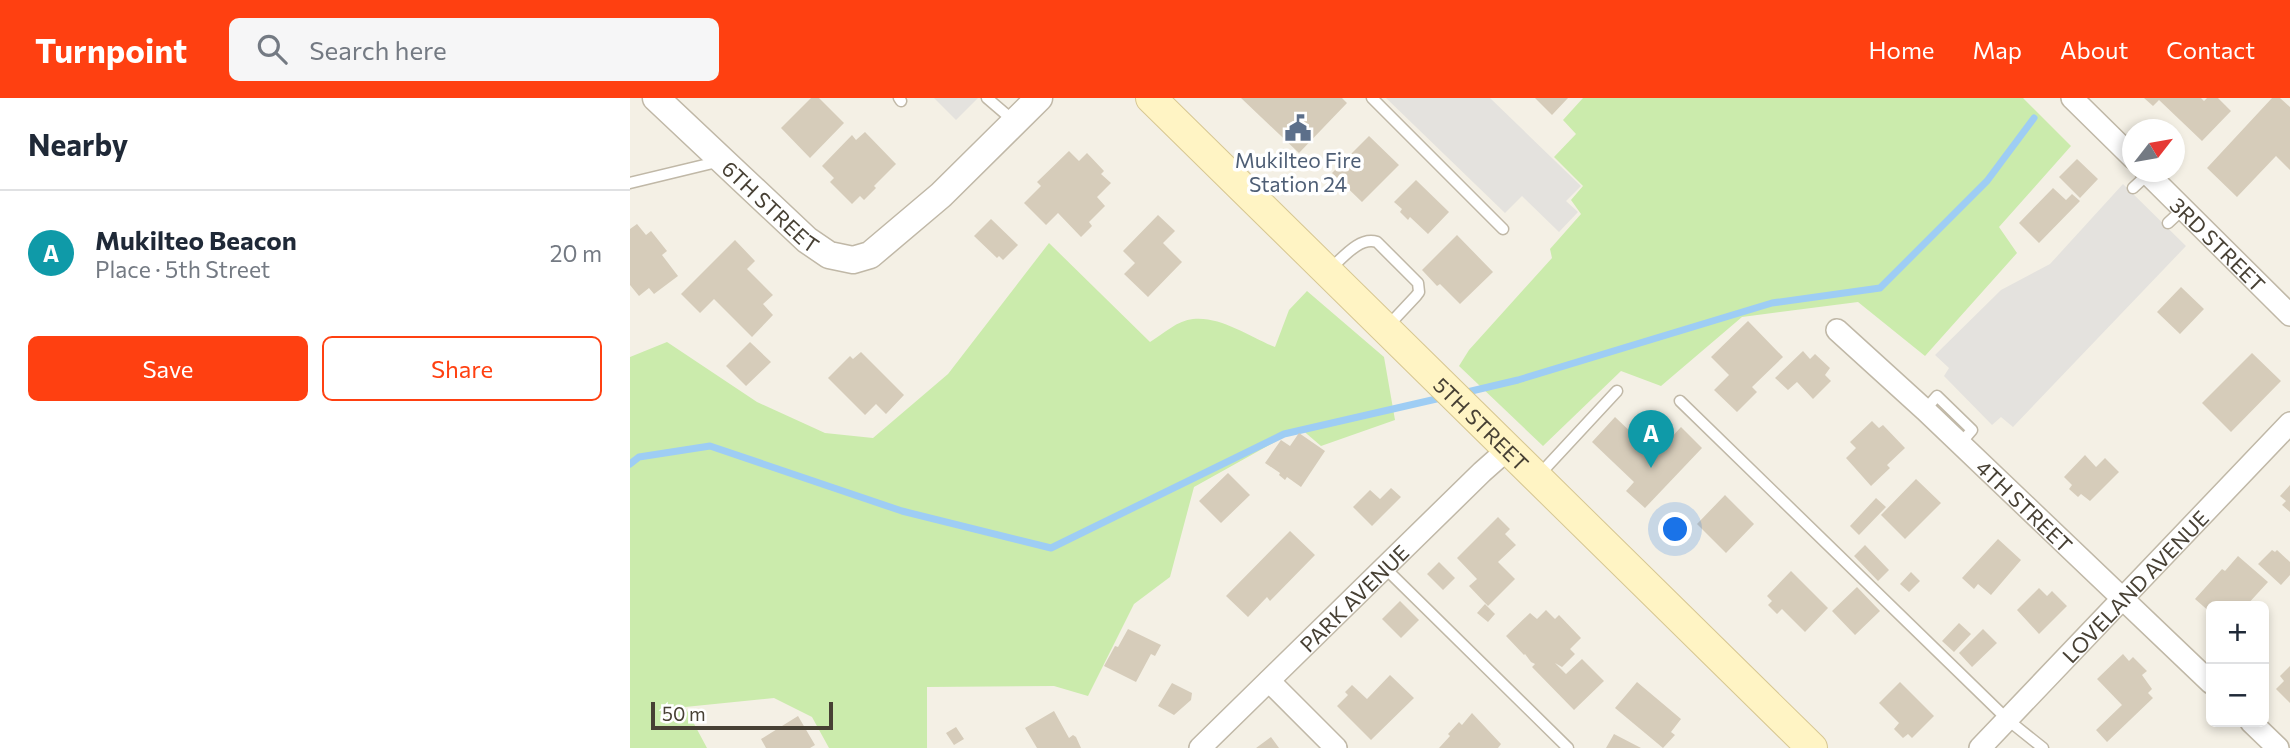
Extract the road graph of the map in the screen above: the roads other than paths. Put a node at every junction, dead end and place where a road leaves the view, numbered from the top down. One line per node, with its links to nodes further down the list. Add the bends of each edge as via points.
1 (656, 98): 9 (street, 6TH STREET)
2 (987, 98): 7 (lane)
3 (1039, 98): 7 (street, 6TH STREET)
4 (1151, 98): 13 (main road, 5TH STREET)
5 (1372, 98): 12 (lane)
6 (2072, 98): 8 (street)
7 (1015, 122): 9 (street, 6TH STREET, via 901,231 870,256 853,260 829,255 807,240)
8 (2122, 148)
9 (724, 161): 11 (lane)
10 (2146, 182): 14 (street, 3RD STREET, via 2176,216)
11 (630, 183)
12 (1503, 229)
13 (1326, 272): 15 (main road, 5TH STREET); 15 (lane, via 1366,240 1377,242 1419,287)
14 (2290, 315)
15 (1385, 328): 20 (main road, 5TH STREET)
16 (1837, 330): 23 (street, 4TH STREET, via 1931,403)
17 (1617, 391): 21 (lane)
18 (1679, 401): 26 (lane)
19 (2290, 423): 23 (street, LOVELAND AVENUE)
20 (1508, 449): 21 (main road, 5TH STREET); 22 (street, PARK AVENUE)
21 (1537, 477): 31 (main road, 5TH STREET)
22 (1385, 568): 25 (street, PARK AVENUE); 30 (lane)
23 (2124, 598): 24 (street, 4TH STREET); 26 (street, LOVELAND AVENUE)
24 (2206, 678)
25 (1269, 681): 28 (street, PARK AVENUE); 29 (street)
26 (2008, 720): 32 (street, LOVELAND AVENUE); 33 (lane)
27 (2256, 727): 34 (street)
28 (1200, 748)
29 (1336, 748)
30 (1568, 748)
31 (1812, 748)
32 (1980, 748)
33 (2043, 748)
34 (2277, 748)

